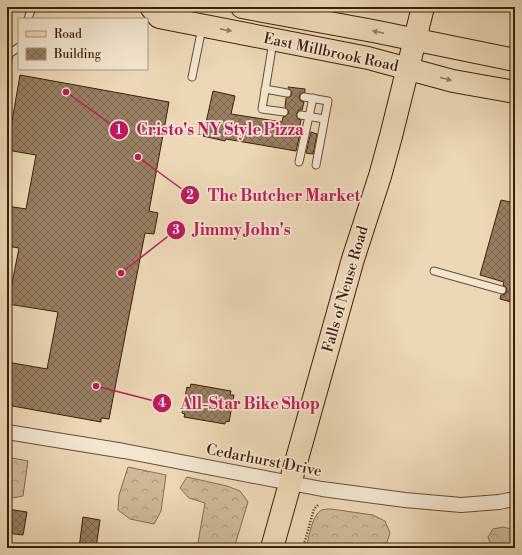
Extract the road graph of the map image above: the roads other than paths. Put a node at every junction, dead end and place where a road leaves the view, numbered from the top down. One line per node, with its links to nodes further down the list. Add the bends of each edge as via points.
1 (32, 7): 5 (lane)
2 (151, 7): 6 (main road, East Millbrook Road, via 159,17)
3 (242, 7): 8 (main road, East Millbrook Road, one-way to 3)
4 (423, 7): 8 (main road, Falls of Neuse Road)
5 (28, 18)
6 (203, 26): 7 (main road, East Millbrook Road, one-way to 7); 14 (lane)
7 (273, 40): 13 (main road, East Millbrook Road, via 368,58); 15 (lane)
8 (416, 40): 11 (main road, East Millbrook Road); 13 (main road, Falls of Neuse Road)
9 (18, 48): 10 (lane)
10 (8, 54): 12 (lane)
11 (515, 60)
12 (7, 66)
13 (408, 69): 16 (main road, East Millbrook Road, one-way to 16, via 453,81); 29 (main road, Falls of Neuse Road, via 380,176 353,259)
14 (192, 77)
15 (265, 89): 17 (lane); 20 (lane, via 262,109)
16 (515, 92)
17 (287, 93)
18 (304, 97): 19 (lane)
19 (313, 98): 22 (lane); 23 (lane, via 328,101)
20 (284, 112)
21 (302, 115): 22 (lane)
22 (309, 117): 23 (lane); 24 (lane)
23 (324, 119): 25 (lane)
24 (299, 162)
25 (316, 165)
26 (434, 271): 27 (lane)
27 (502, 290)
28 (7, 432): 29 (street, Cedarhurst Drive, via 166,458)
29 (289, 483): 30 (street, Cedarhurst Drive, via 430,503 461,505); 31 (main road, Falls of Neuse Road)
30 (515, 499)
31 (272, 548)

